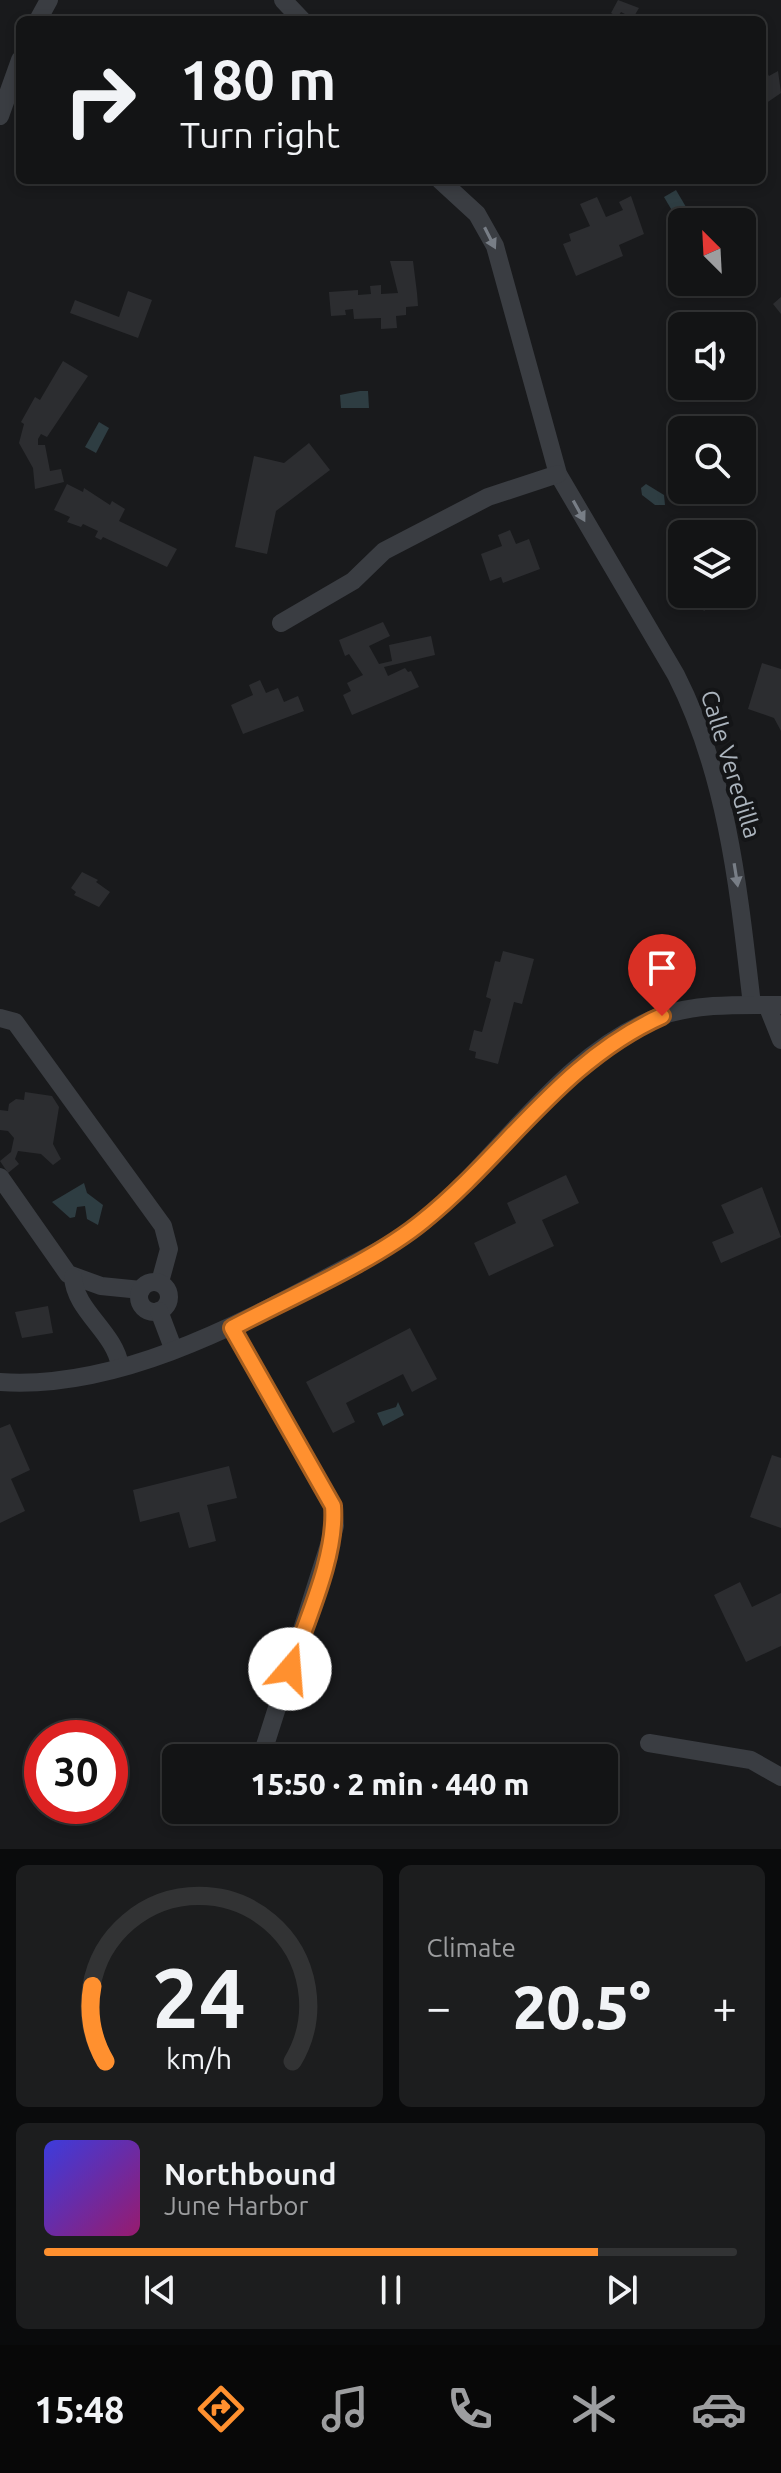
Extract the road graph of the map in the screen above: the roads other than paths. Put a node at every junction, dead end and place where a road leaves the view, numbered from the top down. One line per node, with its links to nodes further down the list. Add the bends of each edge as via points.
1 (283, 0): 2 (street)
2 (298, 16)
3 (16, 71): 4 (street)
4 (0, 116)
5 (444, 184): 6 (street, Calle Veredilla, one-way to 6, via 477,214 495,246)
6 (558, 474): 7 (street, via 488,497 384,551 353,581); 8 (street, Calle Veredilla, one-way to 8, via 691,708 727,824)
7 (281, 623)
8 (767, 1005): 10 (street, Calle Veredilla); 16 (street, via 692,1008 626,1034 540,1102 424,1221)
9 (0, 1018): 13 (street, via 15,1022 163,1226 169,1249)
10 (781, 1040)
11 (0, 1177): 12 (street)
12 (73, 1277): 14 (street); 18 (street, via 81,1301 118,1354)
13 (160, 1282): 14 (street); 15 (street, via 170,1297)
14 (141, 1290): 15 (street, via 143,1306)
15 (159, 1311): 17 (street)
16 (232, 1328): 17 (street); 21 (street, via 333,1506 335,1526)
17 (173, 1348): 18 (street)
18 (120, 1366): 19 (street, via 71,1381)
19 (0, 1382)
20 (649, 1743): 22 (street, via 751,1760)
21 (265, 1744)
22 (781, 1777)

